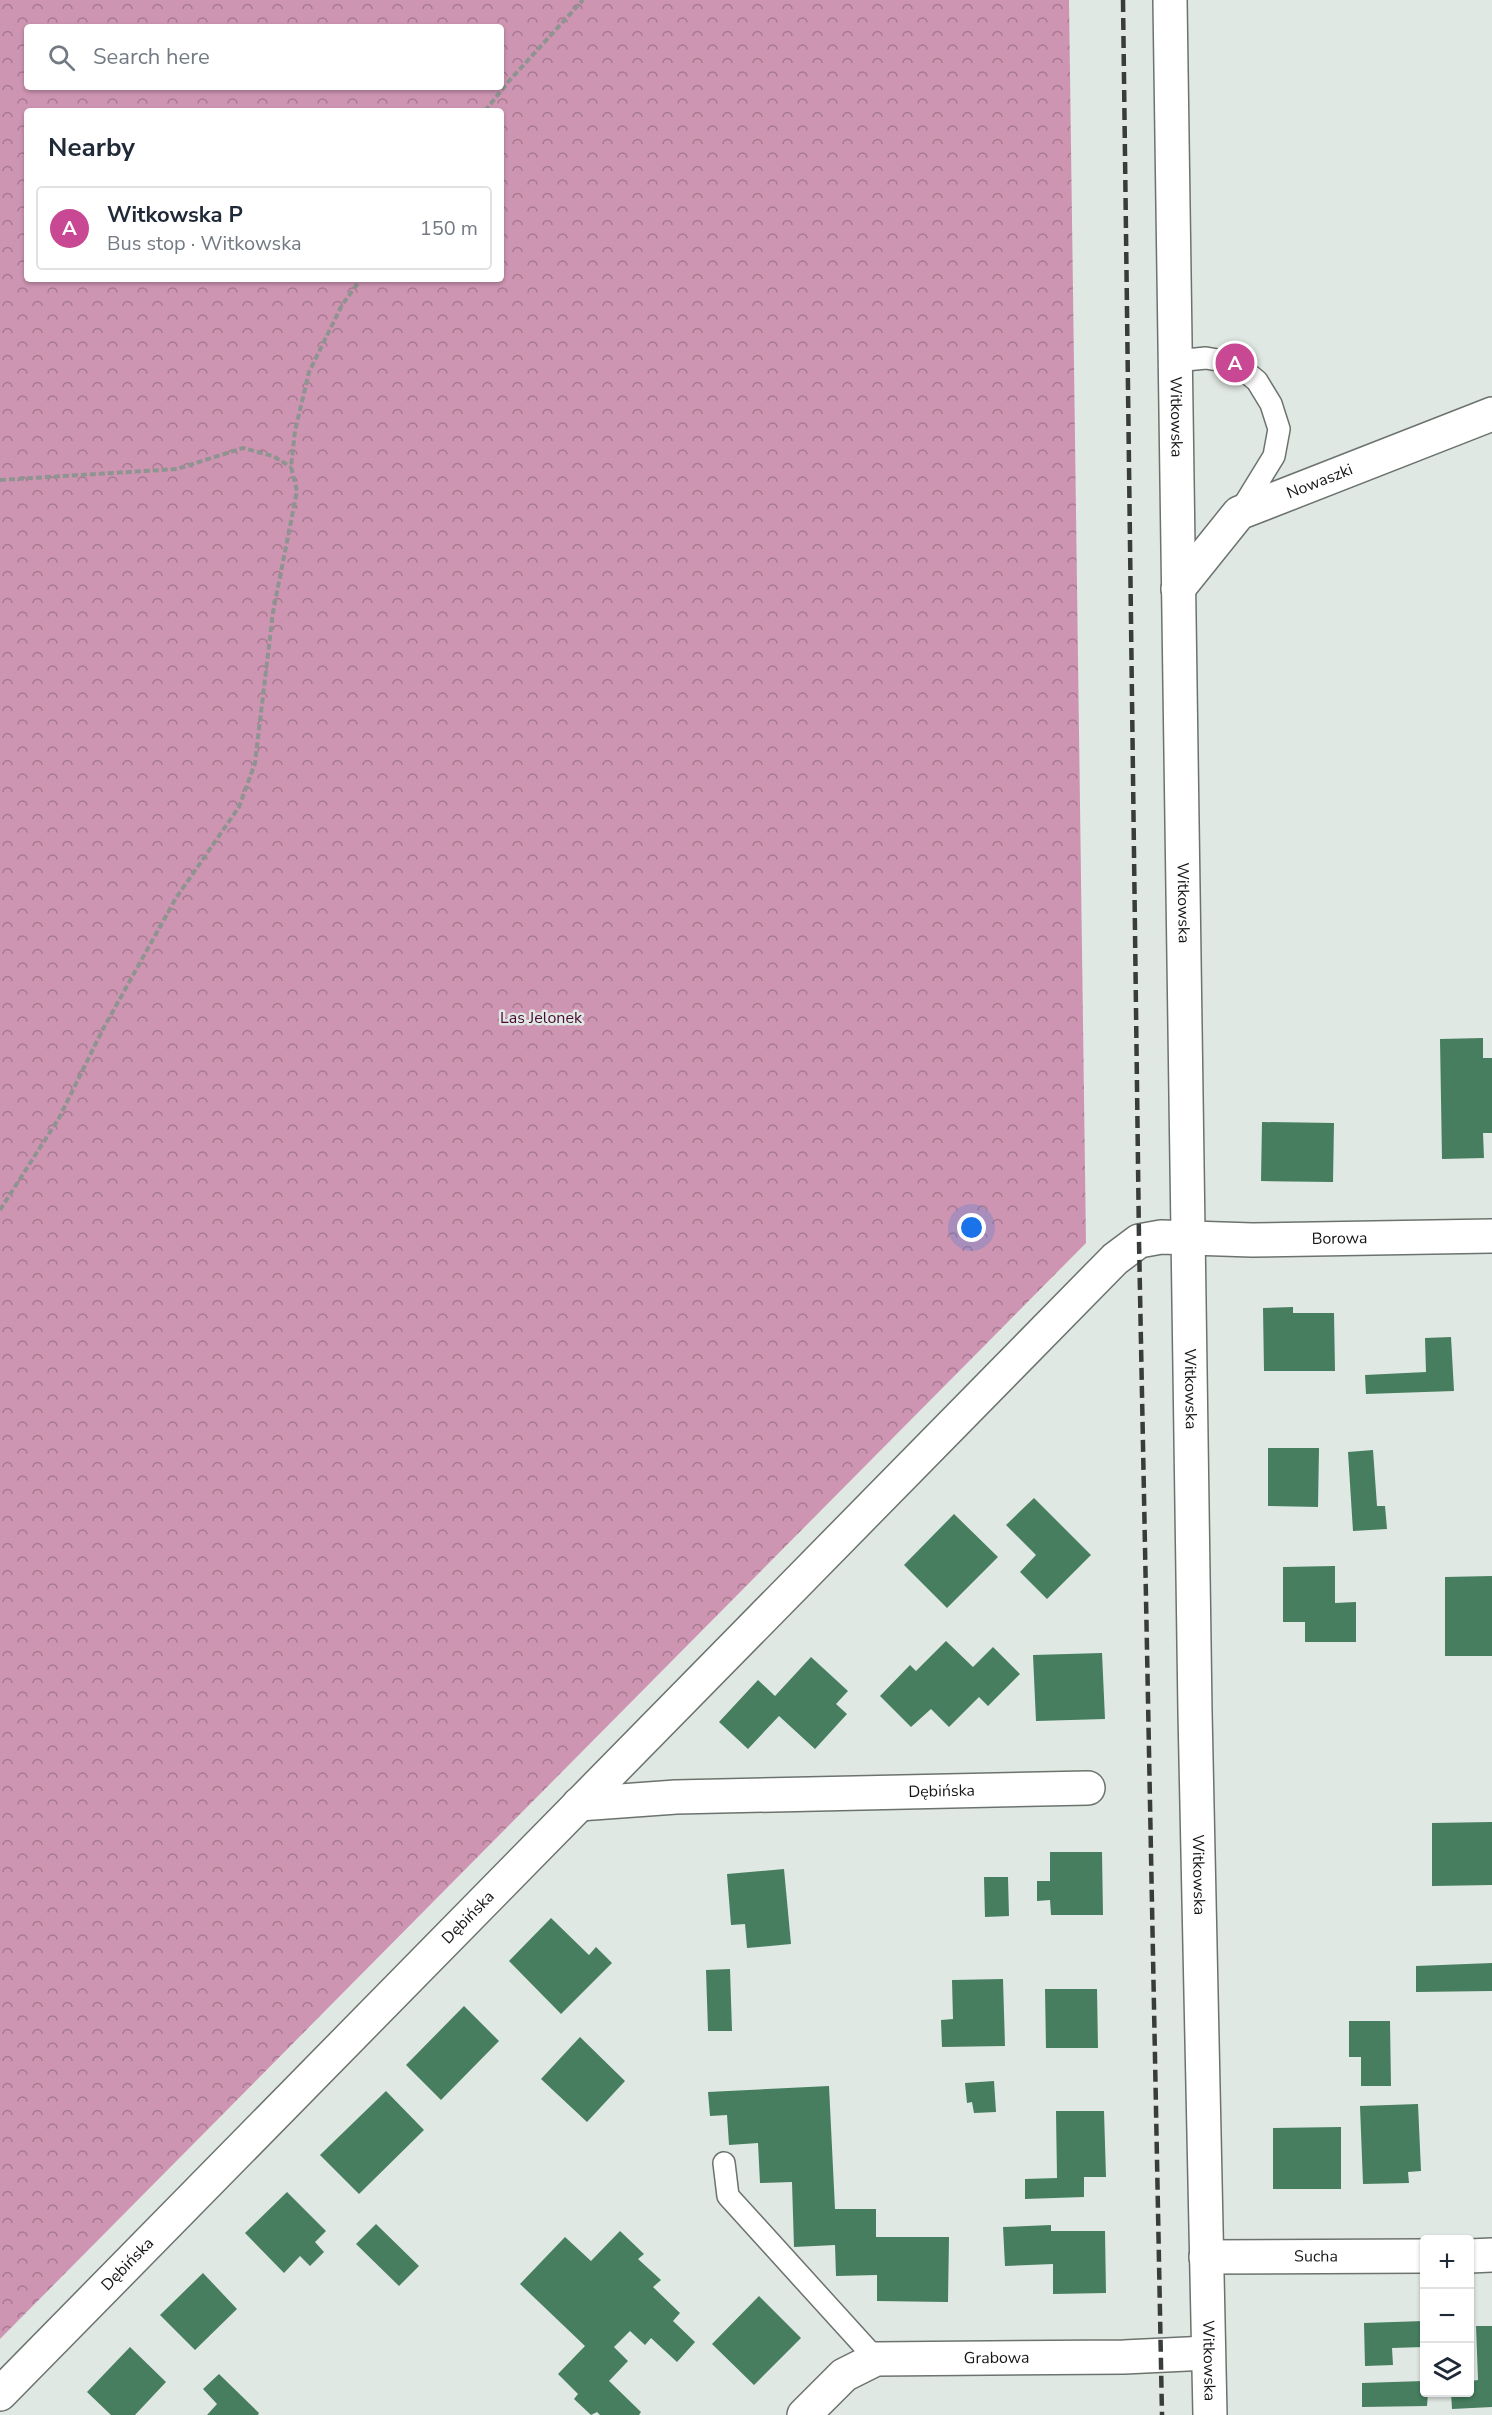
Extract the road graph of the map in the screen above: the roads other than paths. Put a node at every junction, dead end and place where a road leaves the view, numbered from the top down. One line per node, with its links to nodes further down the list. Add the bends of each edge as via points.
1 (1170, 0): 2 (street, Witkowska)
2 (1175, 361): 4 (lane, via 1206,358 1235,363 1257,381 1271,404 1279,429 1274,456); 5 (street, Witkowska)
3 (1492, 414): 4 (street, Nowaszki)
4 (1239, 513): 5 (street, Nowaszki)
5 (1178, 589): 7 (street, Witkowska)
6 (1492, 1236): 7 (street, Borowa)
7 (1187, 1238): 9 (street, Borowa, via 1139,1241 1115,1259); 14 (street, Witkowska)
8 (1088, 1788): 9 (street, Dębińska, via 676,1797)
9 (579, 1804): 17 (street, Dębińska)
10 (724, 2163): 16 (lane, via 728,2196)
11 (1492, 2255): 13 (street)
12 (1420, 2256): 14 (street, Sucha)
13 (1474, 2256)
14 (1206, 2257): 15 (street, Witkowska)
15 (1208, 2353): 16 (street, Grabowa); 19 (street, Witkowska)
16 (876, 2359): 18 (street, Grabowa, via 844,2375)
17 (0, 2394)
18 (804, 2415)
19 (1210, 2415)

